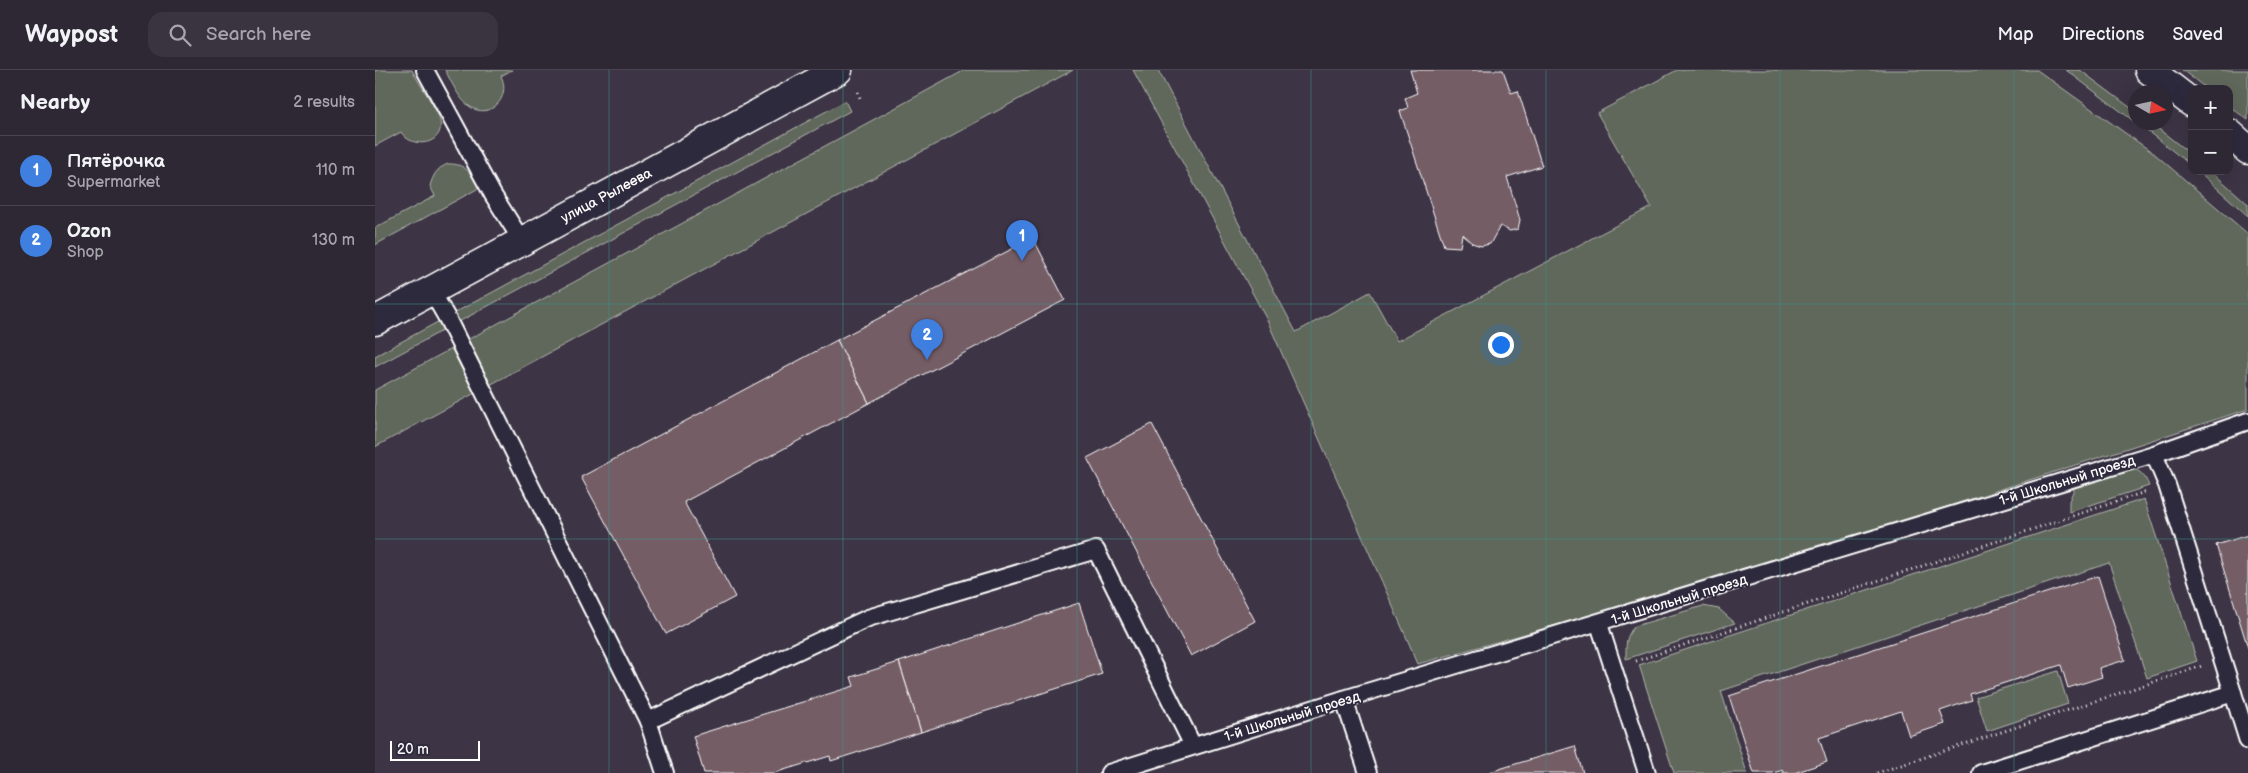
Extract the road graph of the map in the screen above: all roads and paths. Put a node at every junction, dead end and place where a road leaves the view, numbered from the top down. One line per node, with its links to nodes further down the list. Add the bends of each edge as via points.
1 (425, 70): 9 (lane, via 493,195)
2 (838, 70): 9 (main road, улица Рылеева)
3 (2149, 70): 6 (main road)
4 (858, 92): 5 (path)
5 (861, 98)
6 (2188, 99)
7 (2233, 137): 8 (main road)
8 (2248, 150)
9 (522, 241): 10 (main road, улица Рылеева)
10 (431, 290): 11 (main road, улица Рылеева); 22 (lane)
11 (375, 321)
12 (2248, 421): 13 (lane, 1-й Школьный проезд)
13 (2154, 454): 14 (lane); 17 (lane, 1-й Школьный проезд)
14 (2167, 485): 15 (path); 20 (lane)
15 (2145, 492): 16 (path); 19 (path)
16 (2148, 501)
17 (1599, 624): 19 (lane); 21 (lane, 1-й Школьный проезд)
18 (2199, 657): 29 (path, via 2202,666)
19 (1614, 668): 28 (lane)
20 (2233, 693): 23 (lane); 30 (lane)
21 (1344, 700): 24 (lane, 1-й Школьный проезд); 27 (lane)
22 (648, 721): 24 (lane, via 868,618 1096,550); 25 (lane)
23 (2248, 741)
24 (1193, 746): 26 (lane, 1-й Школьный проезд)
25 (665, 773)
26 (1109, 773)
27 (1368, 773)
28 (1647, 773)
29 (1877, 773)
30 (1981, 773)

